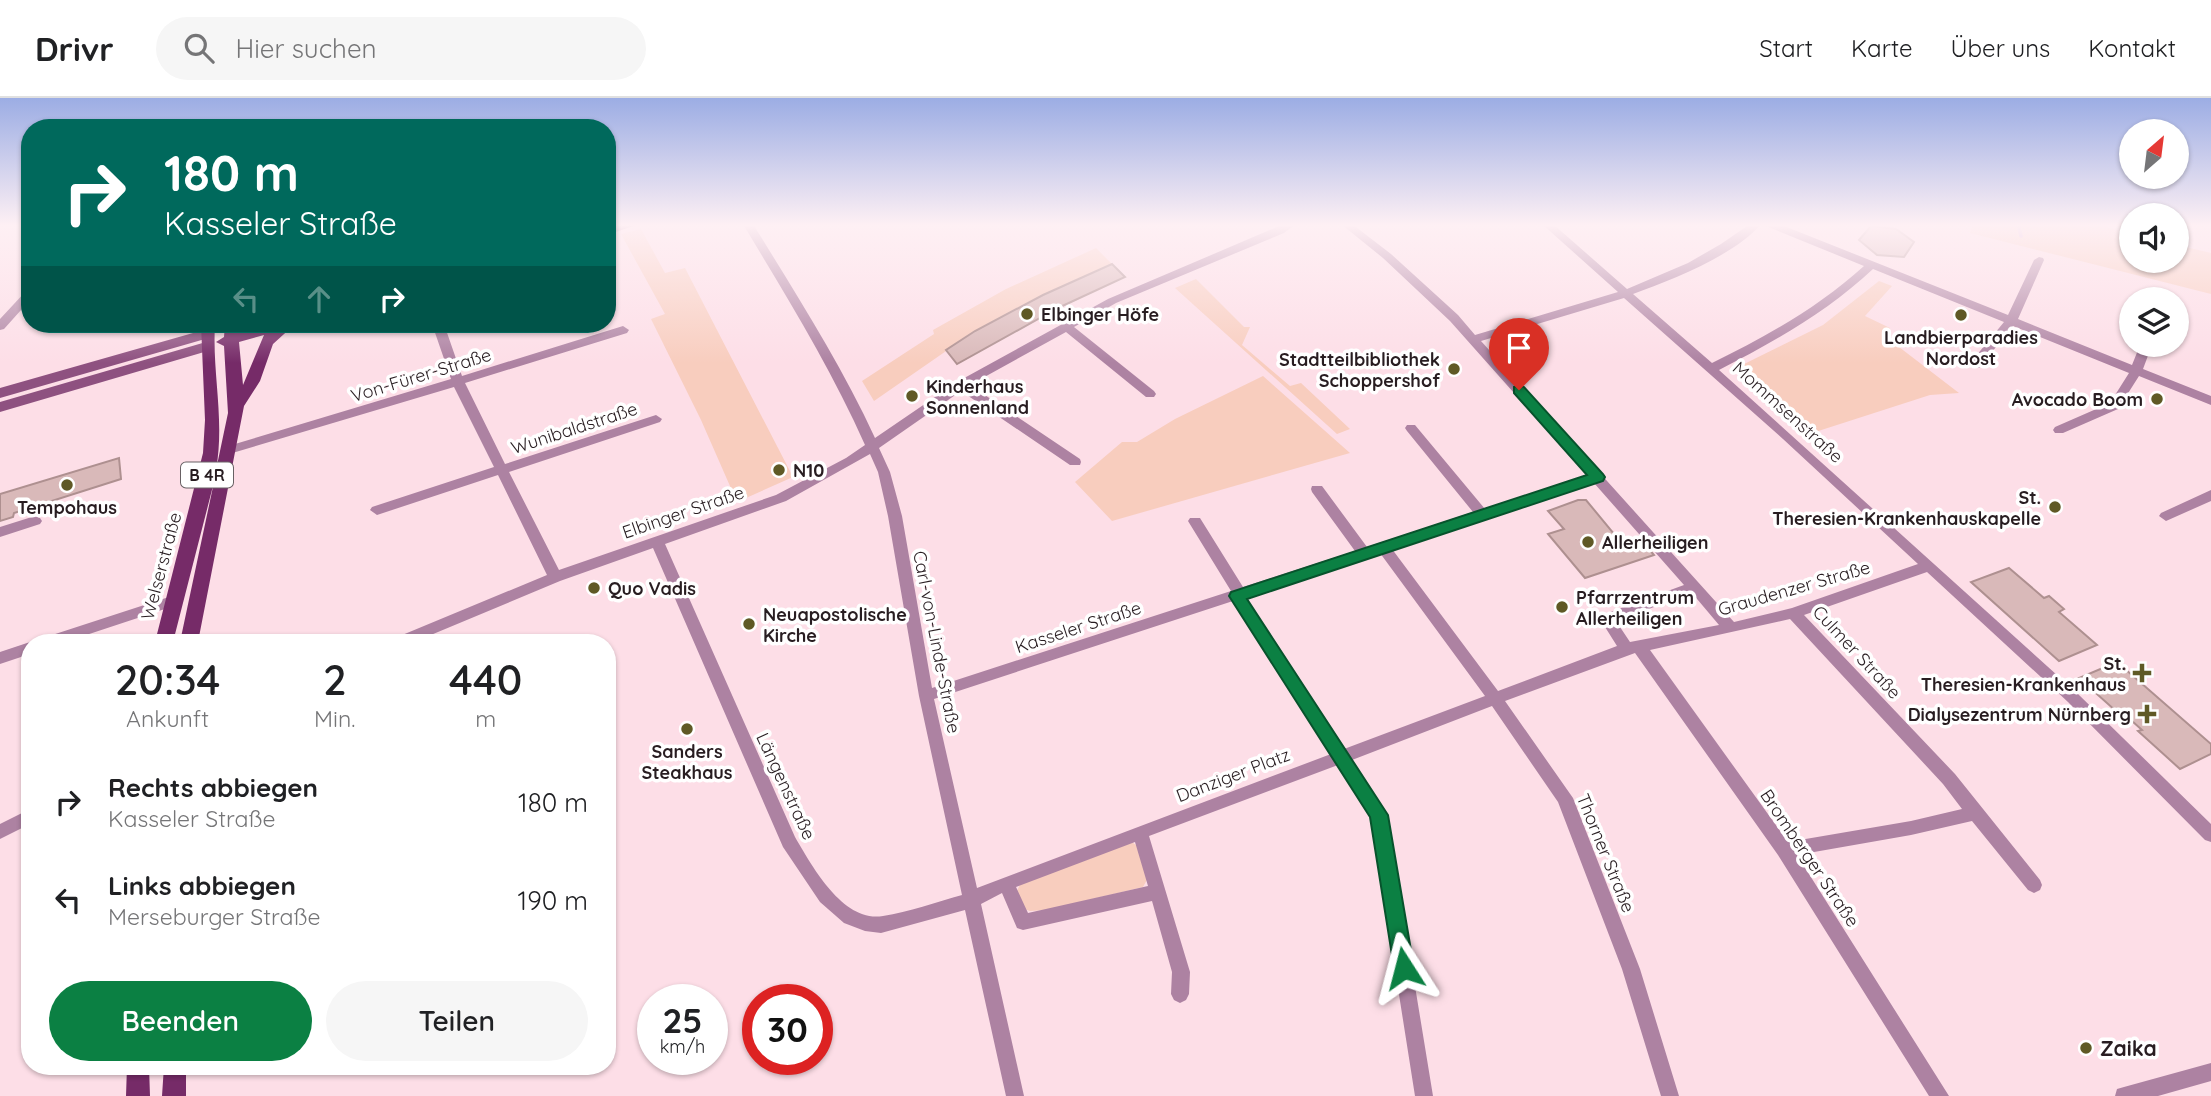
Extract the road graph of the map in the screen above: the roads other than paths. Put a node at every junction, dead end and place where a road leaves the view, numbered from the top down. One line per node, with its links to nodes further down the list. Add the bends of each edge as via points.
1 (776, 271): 36 (street, Carl-von-Linde-Straße)
2 (1182, 271): 13 (street, Elbinger Straße)
3 (1404, 271): 21 (street)
4 (1601, 271): 9 (street, Mommsenstraße)
5 (1683, 271): 9 (street)
6 (1865, 271): 24 (street, via 1814,314)
7 (1885, 271): 11 (street)
8 (2034, 271): 11 (street)
9 (1626, 293): 21 (street); 24 (street, Mommsenstraße)
10 (21, 303): 12 (street)
11 (2011, 321): 23 (street); 25 (street)
12 (0, 326)
13 (1066, 326): 27 (street, Elbinger Straße); 29 (street)
14 (623, 330): 15 (street, Von-Fürer-Straße)
15 (616, 332)
16 (235, 333): 31 (main road, B 4R)
17 (274, 333): 31 (main road, via 265,343 254,380)
18 (441, 333): 26 (street)
19 (613, 333): 26 (street, Von-Fürer-Straße)
20 (207, 335): 28 (main road); 32 (main road); 56 (main road, Welserstraße / B 4R, via 213,405 211,450)
21 (1473, 339): 40 (street)
22 (2141, 357): 25 (street)
23 (1975, 365)
24 (1712, 369): 52 (street, Mommsenstraße)
25 (2136, 371): 30 (street); 35 (street, via 2114,406)
26 (458, 382): 37 (street, Von-Fürer-Straße); 39 (street)
27 (961, 385): 36 (street, Elbinger Straße); 38 (street)
28 (0, 393)
29 (1150, 394)
30 (2211, 401)
31 (237, 405): 37 (main road, B 4R)
32 (0, 407)
33 (656, 419): 39 (street, Wunibaldstraße)
34 (1411, 428): 44 (street)
35 (2059, 430)
36 (874, 446): 49 (street, Elbinger Straße, via 781,498); 66 (street, Carl-von-Linde-Straße, via 895,516)
37 (229, 450): 61 (main road, B 4R)
38 (1075, 462)
39 (501, 470): 43 (street, Wunibaldstraße); 53 (street)
40 (1597, 477): 44 (street, Kasseler Straße); 54 (street)
41 (1317, 489): 51 (street)
42 (2211, 495): 45 (street)
43 (377, 510)
44 (1483, 515): 50 (street, Kasseler Straße)
45 (2166, 516)
46 (1195, 520): 55 (street)
47 (35, 521): 48 (street)
48 (0, 532)
49 (657, 542): 53 (street, Elbinger Straße); 78 (street, Längenstraße, via 789,842 834,904 857,922 881,925)
50 (1384, 548): 51 (street, Kasseler Straße); 67 (street, Thorner Straße)
51 (1365, 554): 55 (street, Kasseler Straße)
52 (1929, 566): 57 (street, Graudenzer Straße); 73 (street, Mommsenstraße, via 2073,698)
53 (555, 577): 62 (street, Elbinger Straße)
54 (1694, 587): 58 (street); 63 (street, Graudenzer Straße, via 1607,619)
55 (1239, 595): 66 (street, Kasseler Straße); 68 (street)
56 (175, 600): 59 (street); 60 (main road, Welserstraße / B 4R)
57 (1793, 613): 58 (street, Graudenzer Straße); 69 (street, Culmer Straße, via 1949,779)
58 (1731, 628): 63 (street, Graudenzer Straße)
59 (72, 634)
60 (166, 634)
61 (191, 634)
62 (419, 634)
63 (1633, 648): 67 (street, Graudenzer Straße); 74 (street, Bromberger Straße)
64 (21, 651): 65 (street)
65 (0, 658)
66 (926, 696): 78 (street, Carl-von-Linde-Straße)
67 (1495, 698): 68 (street, Graudenzer Straße); 87 (street, Thorner Straße, via 1565,798 1631,969)
68 (1340, 757): 72 (street, Danziger Platz); 86 (street, via 1379,815)
69 (1975, 813): 74 (street); 76 (street, Culmer Straße)
70 (21, 821): 71 (street)
71 (0, 832)
72 (1140, 832): 75 (street, Danziger Platz); 77 (street)
73 (2211, 835)
74 (1784, 850): 88 (street, Bromberger Straße)
75 (1006, 883): 77 (street, via 1023,922); 78 (street, Danziger Platz)
76 (2034, 885)
77 (1157, 892): 79 (street, via 1181,972)
78 (971, 900): 85 (street, Carl-von-Linde-Straße)
79 (1180, 994)
80 (2211, 1072): 89 (street)
81 (138, 1075): 83 (main road)
82 (174, 1075): 84 (main road)
83 (138, 1096)
84 (174, 1096)
85 (1015, 1096)
86 (1424, 1096)
87 (1670, 1096)
88 (1940, 1096)
89 (2124, 1096)

